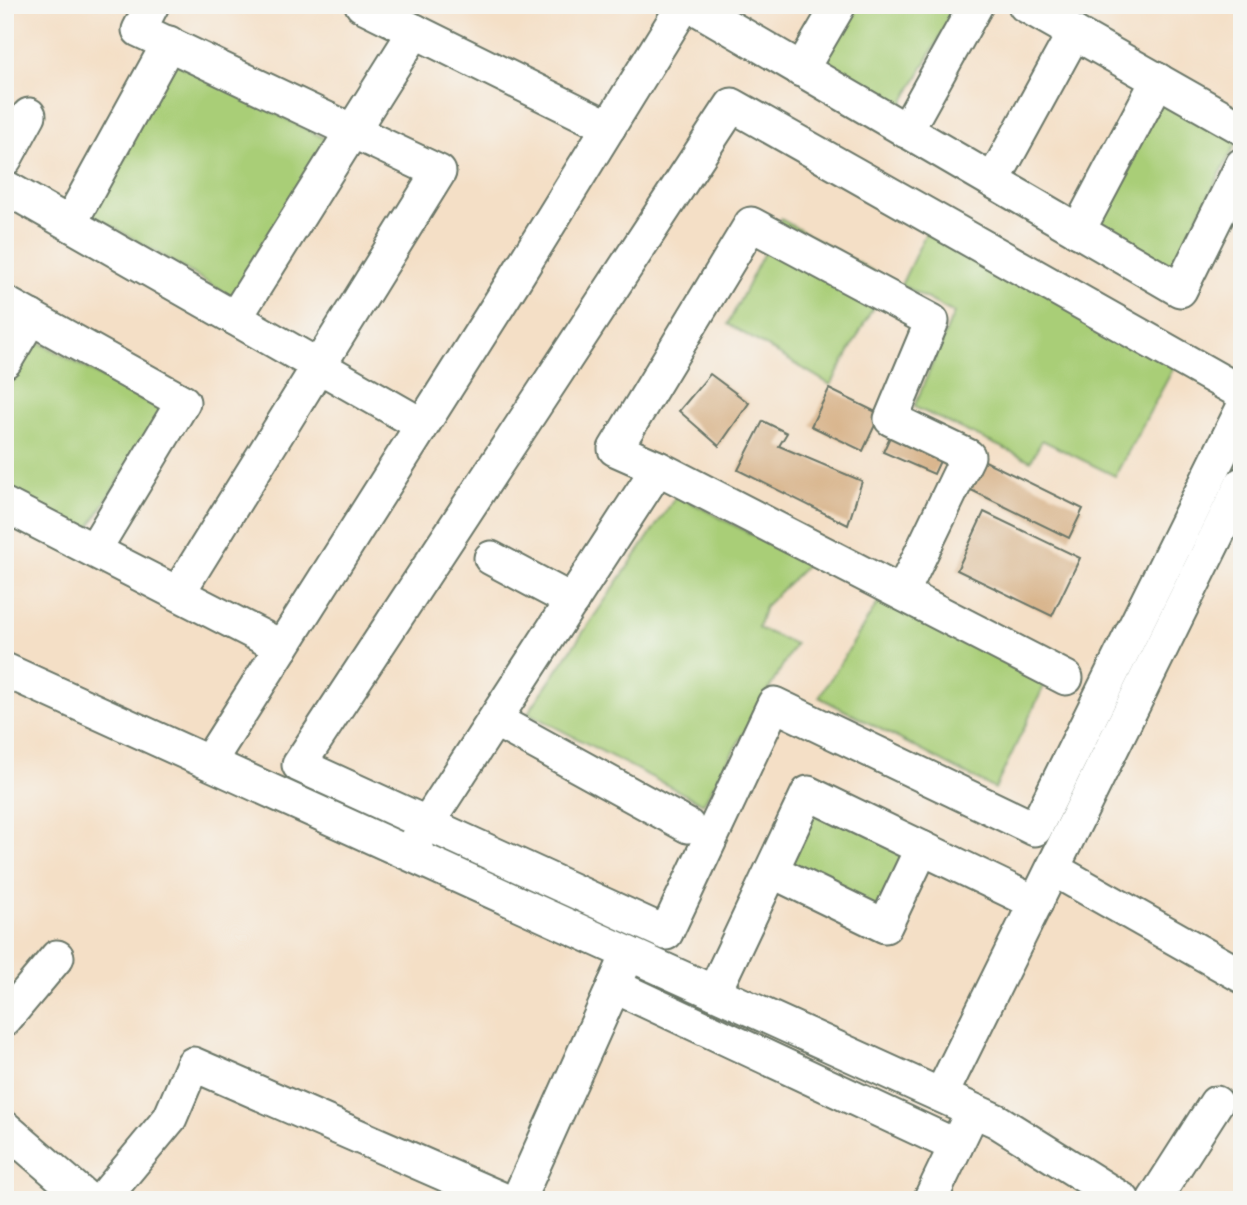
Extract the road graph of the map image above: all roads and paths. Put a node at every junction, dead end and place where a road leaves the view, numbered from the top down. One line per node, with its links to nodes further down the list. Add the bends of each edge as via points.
1 (362, 5): 8 (street)
2 (684, 5): 14 (street)
3 (691, 5): 11 (street)
4 (839, 5): 11 (street)
5 (976, 5): 17 (street)
6 (1025, 5): 9 (street)
7 (146, 17): 10 (street)
8 (415, 31): 14 (street); 16 (street)
9 (1074, 33): 12 (street); 20 (street)
10 (169, 43): 16 (street); 22 (street)
11 (801, 70): 17 (street)
12 (1158, 80): 15 (street); 23 (street)
13 (29, 115): 18 (street)
14 (609, 127): 30 (street)
15 (1242, 128)
16 (353, 130): 25 (street); 27 (street, via 439,172)
17 (906, 131): 20 (street)
18 (5, 159)
19 (1242, 164): 23 (street, via 1180,290)
20 (993, 181): 23 (street)
21 (5, 187): 22 (street)
22 (70, 223): 25 (street)
23 (1078, 231)
24 (18, 310): 26 (street); 34 (street, via 183,402)
25 (235, 318): 27 (street)
26 (5, 361)
27 (318, 366): 30 (street); 36 (street)
28 (1242, 393): 44 (street, via 732,105 299,765)
29 (1242, 410): 44 (street, via 1035,829 774,704 666,933)
30 (422, 425): 39 (street)
31 (658, 468): 37 (street); 37 (street, via 615,449 751,224 933,321 891,419 968,456); 38 (street)
32 (1242, 484): 48 (street)
33 (5, 505): 34 (street)
34 (94, 550): 36 (street)
35 (491, 558): 38 (street)
36 (178, 593): 39 (street)
37 (902, 593): 41 (street)
38 (572, 601): 42 (street)
39 (282, 647): 43 (street)
40 (5, 670): 43 (street)
41 (1066, 678)
42 (495, 720): 44 (street); 45 (street)
43 (209, 762): 47 (street)
44 (427, 824): 47 (street)
45 (688, 826)
46 (922, 848): 49 (street, via 885,926); 49 (street, via 808,793); 50 (street)
47 (408, 853): 51 (street)
48 (1053, 869): 50 (street); 53 (street)
49 (772, 871): 55 (street)
50 (1036, 903): 57 (street)
51 (629, 953): 54 (street); 55 (street)
52 (57, 957): 56 (street)
53 (1242, 976)
54 (614, 986): 61 (street); 65 (street)
55 (714, 992): 57 (street)
56 (5, 1019)
57 (941, 1096): 59 (street)
58 (1216, 1103): 68 (street)
59 (974, 1110): 61 (street); 67 (street)
60 (5, 1128): 62 (street)
61 (956, 1146): 66 (street)
62 (88, 1200)
63 (102, 1200): 64 (street, via 170,1118 193,1064)
64 (504, 1200)
65 (518, 1200)
66 (929, 1200)
67 (1123, 1200)
68 (1154, 1200)

